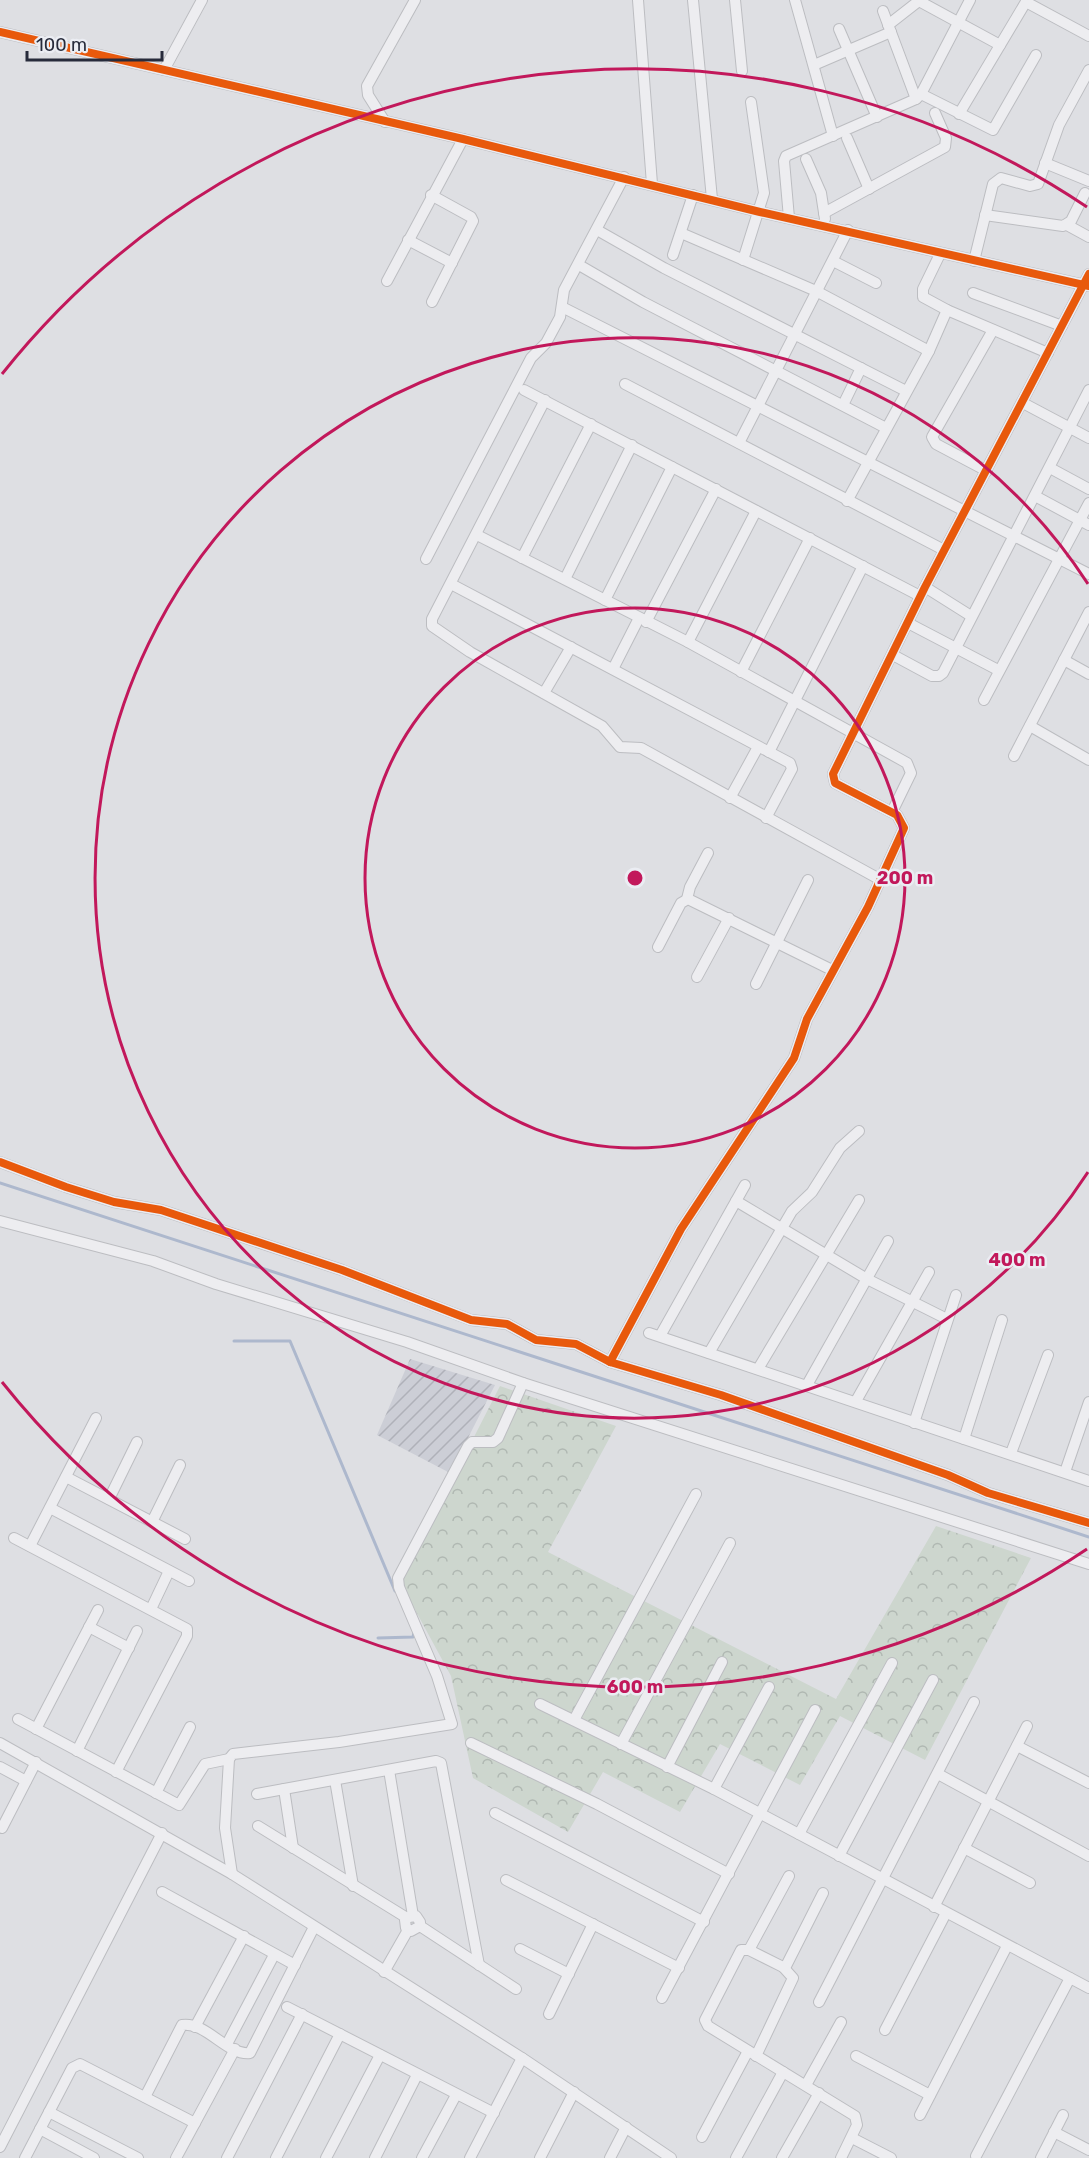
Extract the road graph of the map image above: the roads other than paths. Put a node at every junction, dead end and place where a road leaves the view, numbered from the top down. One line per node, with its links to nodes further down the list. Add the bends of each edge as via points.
1 (202, 0): 20 (street)
2 (415, 0): 28 (street, via 368,86 368,95)
3 (638, 0): 36 (street)
4 (693, 0): 41 (street)
5 (735, 0): 22 (street)
6 (795, 0): 19 (street)
7 (970, 0): 11 (street)
8 (919, 1): 11 (street); 13 (street)
9 (1026, 1): 15 (street); 16 (street)
10 (883, 11): 13 (street)
11 (959, 22): 16 (street); 23 (street)
12 (840, 29): 17 (street)
13 (890, 29): 17 (street); 23 (street)
14 (0, 32): 20 (street)
15 (1089, 36)
16 (1000, 45): 26 (street)
17 (849, 50): 19 (street); 27 (street)
18 (1036, 55): 26 (street, via 995,128)
19 (814, 65): 29 (street)
20 (164, 70): 28 (street)
21 (1089, 70): 33 (street, via 1059,125)
22 (742, 71)
23 (919, 97): 26 (street); 27 (street)
24 (751, 102): 42 (street, via 764,193)
25 (935, 112): 37 (street, via 946,138 945,147)
26 (959, 114)
27 (877, 117): 29 (street)
28 (385, 122): 31 (street)
29 (833, 136): 45 (street, via 785,158)
30 (847, 138): 37 (street)
31 (463, 139): 34 (street); 39 (street)
32 (806, 159): 43 (street, via 821,193)
33 (1045, 163): 35 (street); 44 (street, via 1035,186 1001,178 995,181)
34 (624, 177): 36 (street); 48 (street)
35 (1089, 181)
36 (652, 184): 40 (street)
37 (869, 189): 43 (street)
38 (1085, 193): 47 (street)
39 (431, 195): 52 (street); 58 (street, via 473,219)
40 (693, 195): 41 (street); 50 (street)
41 (712, 200): 42 (street)
42 (760, 212): 45 (street); 55 (street)
43 (824, 213): 46 (street)
44 (985, 214): 47 (street); 57 (street)
45 (789, 218): 46 (street)
46 (826, 225): 49 (street)
47 (1067, 225): 51 (street)
48 (597, 230): 59 (street); 71 (street)
49 (848, 230): 53 (street); 56 (street)
50 (681, 233): 54 (street); 55 (street)
51 (1089, 237)
52 (408, 240): 58 (street); 61 (street)
53 (940, 254): 57 (street); 68 (street, via 922,295)
54 (673, 255)
55 (743, 260): 64 (street)
56 (832, 261): 62 (street); 64 (street)
57 (974, 261): 63 (street)
58 (452, 263): 66 (street)
59 (579, 265): 67 (street, via 563,293); 75 (street)
60 (1089, 274): 63 (street)
61 (387, 281)
62 (876, 283)
63 (1086, 285): 69 (street)
64 (816, 291): 71 (street); 72 (street)
65 (973, 293): 69 (street)
66 (432, 302)
67 (562, 307): 83 (street); 107 (street, via 548,340 531,358)
68 (947, 310): 70 (street); 72 (street)
69 (1062, 326): 73 (street)
70 (993, 330): 73 (street); 93 (street, via 932,438 936,444)
71 (793, 334): 74 (street); 75 (street)
72 (928, 351): 79 (street)
73 (1048, 353): 81 (street)
74 (861, 368): 79 (street); 82 (street)
75 (775, 369): 82 (street); 83 (street)
76 (625, 384): 88 (street)
77 (524, 390): 80 (street)
78 (1089, 390): 86 (street)
79 (906, 392): 85 (street)
80 (545, 400): 84 (street); 102 (street)
81 (1023, 403): 86 (street); 93 (street)
82 (843, 405): 85 (street)
83 (757, 408): 88 (street); 90 (street)
84 (591, 424): 89 (street); 106 (street)
85 (886, 428): 90 (street)
86 (1069, 428): 87 (street); 92 (street)
87 (1089, 438)
88 (739, 443): 97 (street)
89 (633, 445): 91 (street); 111 (street)
90 (866, 464): 97 (street); 100 (street)
91 (672, 467): 94 (street); 114 (street)
92 (1050, 468): 95 (street); 96 (street)
93 (987, 471): 100 (street)
94 (716, 489): 99 (street); 117 (street)
95 (1089, 489)
96 (1035, 496): 101 (street); 103 (street)
97 (847, 501): 105 (street)
98 (1089, 503): 101 (street)
99 (756, 511): 104 (street); 119 (street)
100 (964, 512): 103 (street); 105 (street)
101 (1084, 523): 108 (street)
102 (477, 535): 106 (street); 112 (street)
103 (1013, 536): 108 (street); 115 (street)
104 (810, 538): 109 (street); 126 (street)
105 (944, 550): 113 (street)
106 (522, 558): 111 (street)
107 (426, 559)
108 (1058, 559): 110 (street); 125 (street)
109 (863, 566): 113 (street); 129 (street)
110 (1089, 574)
111 (565, 579): 114 (street)
112 (451, 584): 120 (street); 128 (street, via 432,626)
113 (922, 592): 115 (street); 118 (street)
114 (605, 600): 117 (street)
115 (971, 616): 121 (street)
116 (1087, 619): 123 (street)
117 (643, 620): 119 (street); 124 (street)
118 (908, 623): 121 (street); 122 (street)
119 (688, 642): 126 (street)
120 (571, 647): 124 (street); 128 (street)
121 (955, 647): 122 (street, via 943,673 937,676); 125 (street)
122 (893, 655): 132 (street)
123 (1064, 660): 127 (street); 131 (street)
124 (613, 669): 133 (street)
125 (998, 670): 130 (street)
126 (741, 672): 129 (street)
127 (1089, 674)
128 (544, 693): 136 (street, via 602,726 620,747 641,748)
129 (794, 700): 132 (street); 133 (street)
130 (984, 700)
131 (1030, 726): 134 (street); 135 (street)
132 (853, 732): 137 (street, via 910,766 911,773); 137 (street, via 833,780)
133 (764, 749): 136 (street); 138 (street, via 793,767)
134 (1014, 756)
135 (1089, 760)
136 (730, 798): 138 (street)
137 (892, 812): 141 (street, via 902,820 904,828)
138 (766, 818): 141 (street)
139 (708, 853): 142 (street)
140 (808, 880): 144 (street)
141 (881, 880): 146 (street)
142 (687, 899): 143 (street); 145 (street, via 681,903)
143 (729, 918): 144 (street); 147 (street)
144 (777, 943): 146 (street); 148 (street)
145 (658, 947)
146 (832, 970): 168 (street, via 804,1027 794,1058 681,1229)
147 (697, 977)
148 (756, 984)
149 (859, 1131): 155 (street, via 840,1148 812,1192 792,1211)
150 (0, 1162): 168 (street, via 66,1188 160,1210 342,1270 471,1320 507,1324 536,1340 576,1344)
151 (745, 1185): 153 (street)
152 (859, 1200): 157 (street)
153 (736, 1201): 155 (street); 165 (street)
154 (0, 1221): 170 (street, via 153,1261)
155 (782, 1228): 157 (street); 166 (street)
156 (888, 1241): 159 (street)
157 (826, 1255): 159 (street); 169 (street)
158 (929, 1272): 161 (street)
159 (867, 1279): 161 (street); 171 (street)
160 (956, 1294): 162 (street)
161 (912, 1302): 162 (street); 172 (street)
162 (947, 1319): 175 (street)
163 (1002, 1320): 176 (street)
164 (649, 1333): 165 (street)
165 (660, 1336): 166 (street)
166 (709, 1353): 169 (street)
167 (1048, 1355): 178 (street)
168 (610, 1362): 187 (street, via 721,1395 948,1474 988,1493)
169 (758, 1369): 171 (street)
170 (523, 1383): 192 (street); 217 (street, via 498,1438 468,1446 398,1578 452,1724 236,1753)
171 (807, 1385): 172 (street)
172 (856, 1401): 175 (street)
173 (1089, 1402): 180 (street)
174 (96, 1418): 181 (street)
175 (914, 1423): 176 (street)
176 (964, 1439): 178 (street)
177 (137, 1442): 184 (street)
178 (1011, 1453): 180 (street)
179 (180, 1465): 186 (street)
180 (1065, 1472): 182 (street)
181 (66, 1477): 184 (street); 185 (street)
182 (1089, 1481)
183 (696, 1494): 208 (street)
184 (109, 1499): 186 (street)
185 (50, 1508): 191 (street); 193 (street)
186 (152, 1522): 189 (street)
187 (1089, 1523)
188 (14, 1538): 191 (street)
189 (185, 1539)
190 (730, 1543): 214 (street)
191 (30, 1546): 195 (street)
192 (1089, 1564)
193 (170, 1571): 194 (street); 195 (street)
194 (189, 1581)
195 (151, 1609): 222 (street, via 188,1632)
196 (98, 1610): 197 (street)
197 (89, 1627): 199 (street); 211 (street)
198 (137, 1631): 199 (street)
199 (129, 1648): 216 (street)
200 (722, 1662): 220 (street)
201 (892, 1663): 238 (street)
202 (933, 1680): 241 (street)
203 (769, 1687): 228 (street)
204 (974, 1702): 223 (street)
205 (540, 1704): 208 (street)
206 (815, 1710): 234 (street)
207 (18, 1719): 211 (street)
208 (574, 1720): 214 (street)
209 (1027, 1726): 215 (street)
210 (190, 1727): 229 (street)
211 (36, 1729): 216 (street)
212 (0, 1743): 218 (street)
213 (471, 1743): 244 (street)
214 (621, 1744): 220 (street)
215 (1017, 1746): 226 (street); 231 (street)
216 (77, 1751): 222 (street)
217 (229, 1759): 229 (street, via 204,1764 181,1804); 243 (street, via 225,1828)
218 (36, 1762): 225 (street); 237 (street)
219 (0, 1767): 225 (street)
220 (667, 1767): 228 (street)
221 (389, 1770): 224 (street); 254 (street); 264 (street, via 436,1761 443,1766)
222 (116, 1772): 229 (street)
223 (938, 1774): 231 (street); 246 (street)
224 (335, 1780): 227 (street); 249 (street)
225 (26, 1781): 232 (street)
226 (1089, 1783)
227 (284, 1789): 230 (street); 239 (street)
228 (714, 1790): 234 (street)
229 (156, 1793)
230 (257, 1794)
231 (988, 1800): 240 (street); 242 (street)
232 (5, 1811): 236 (street)
233 (495, 1813): 255 (street)
234 (761, 1814): 238 (street); 244 (street)
235 (258, 1826): 239 (street)
236 (2, 1828)
237 (162, 1833): 243 (street); 304 (street)
238 (799, 1834): 241 (street)
239 (293, 1848): 249 (street)
240 (964, 1848): 248 (street); 252 (street)
241 (839, 1856): 246 (street)
242 (1089, 1856)
243 (232, 1874): 257 (street)
244 (729, 1874): 255 (street)
245 (789, 1876): 261 (street)
246 (884, 1879): 252 (street); 273 (street)
247 (506, 1880): 256 (street)
248 (1030, 1883)
249 (353, 1886): 254 (street)
250 (162, 1892): 258 (street)
251 (823, 1893): 266 (street)
252 (934, 1907): 253 (street)
253 (946, 1913): 259 (street); 279 (street)
254 (410, 1921): 264 (street, via 419,1919 420,1926); 267 (street)
255 (704, 1922): 265 (street)
256 (593, 1924): 265 (street); 268 (street)
257 (314, 1927): 263 (street); 267 (street)
258 (244, 1936): 262 (street); 278 (street)
259 (1007, 1946): 269 (street); 292 (street)
260 (520, 1949): 268 (street)
261 (749, 1950): 266 (street); 282 (street, via 739,1952 705,2020 708,2026)
262 (274, 1955): 263 (street); 281 (street)
263 (295, 1965): 281 (street, via 252,2051 246,2054)
264 (479, 1965): 271 (street)
265 (679, 1968): 272 (street)
266 (784, 1968): 282 (street, via 793,1978)
267 (384, 1971): 285 (street)
268 (569, 1974): 276 (street)
269 (1070, 1978): 270 (street); 306 (street)
270 (1089, 1988)
271 (516, 1989)
272 (662, 1998)
273 (819, 2002)
274 (287, 2007): 275 (street)
275 (302, 2014): 280 (street); 307 (street)
276 (549, 2014)
277 (841, 2022): 288 (street)
278 (195, 2027): 281 (street); 293 (street, via 180,2026)
279 (885, 2030)
280 (340, 2034): 283 (street); 312 (street)
281 (231, 2046): 298 (street)
282 (752, 2053): 286 (street); 302 (street)
283 (380, 2055): 287 (street); 313 (street)
284 (856, 2056): 292 (street)
285 (522, 2058): 289 (street); 295 (street)
286 (783, 2072): 288 (street); 320 (street)
287 (417, 2075): 291 (street); 314 (street)
288 (806, 2085): 290 (street)
289 (574, 2092): 299 (street); 317 (street)
290 (819, 2093): 303 (street, via 857,2119); 321 (street)
291 (456, 2095): 295 (street); 315 (street)
292 (930, 2095): 296 (street)
293 (144, 2097): 294 (street, via 80,2064 72,2068); 298 (street)
294 (49, 2112): 300 (street); 310 (street)
295 (494, 2113): 316 (street)
296 (920, 2115)
297 (1063, 2115): 301 (street)
298 (195, 2123): 311 (street)
299 (626, 2127): 318 (street); 319 (street)
300 (40, 2129): 308 (street); 309 (street)
301 (1054, 2132): 305 (street); 324 (street)
302 (702, 2137)
303 (852, 2138): 322 (street); 323 (street)
304 (0, 2147)
305 (1089, 2150)
306 (976, 2156)
307 (228, 2157)
308 (25, 2158)
309 (94, 2158)
310 (138, 2158)
311 (176, 2158)
312 (276, 2158)
313 (326, 2158)
314 (375, 2158)
315 (423, 2158)
316 (470, 2158)
317 (540, 2158)
318 (610, 2158)
319 (671, 2158)
320 (736, 2158)
321 (782, 2158)
322 (841, 2158)
323 (891, 2158)
324 (1041, 2158)

